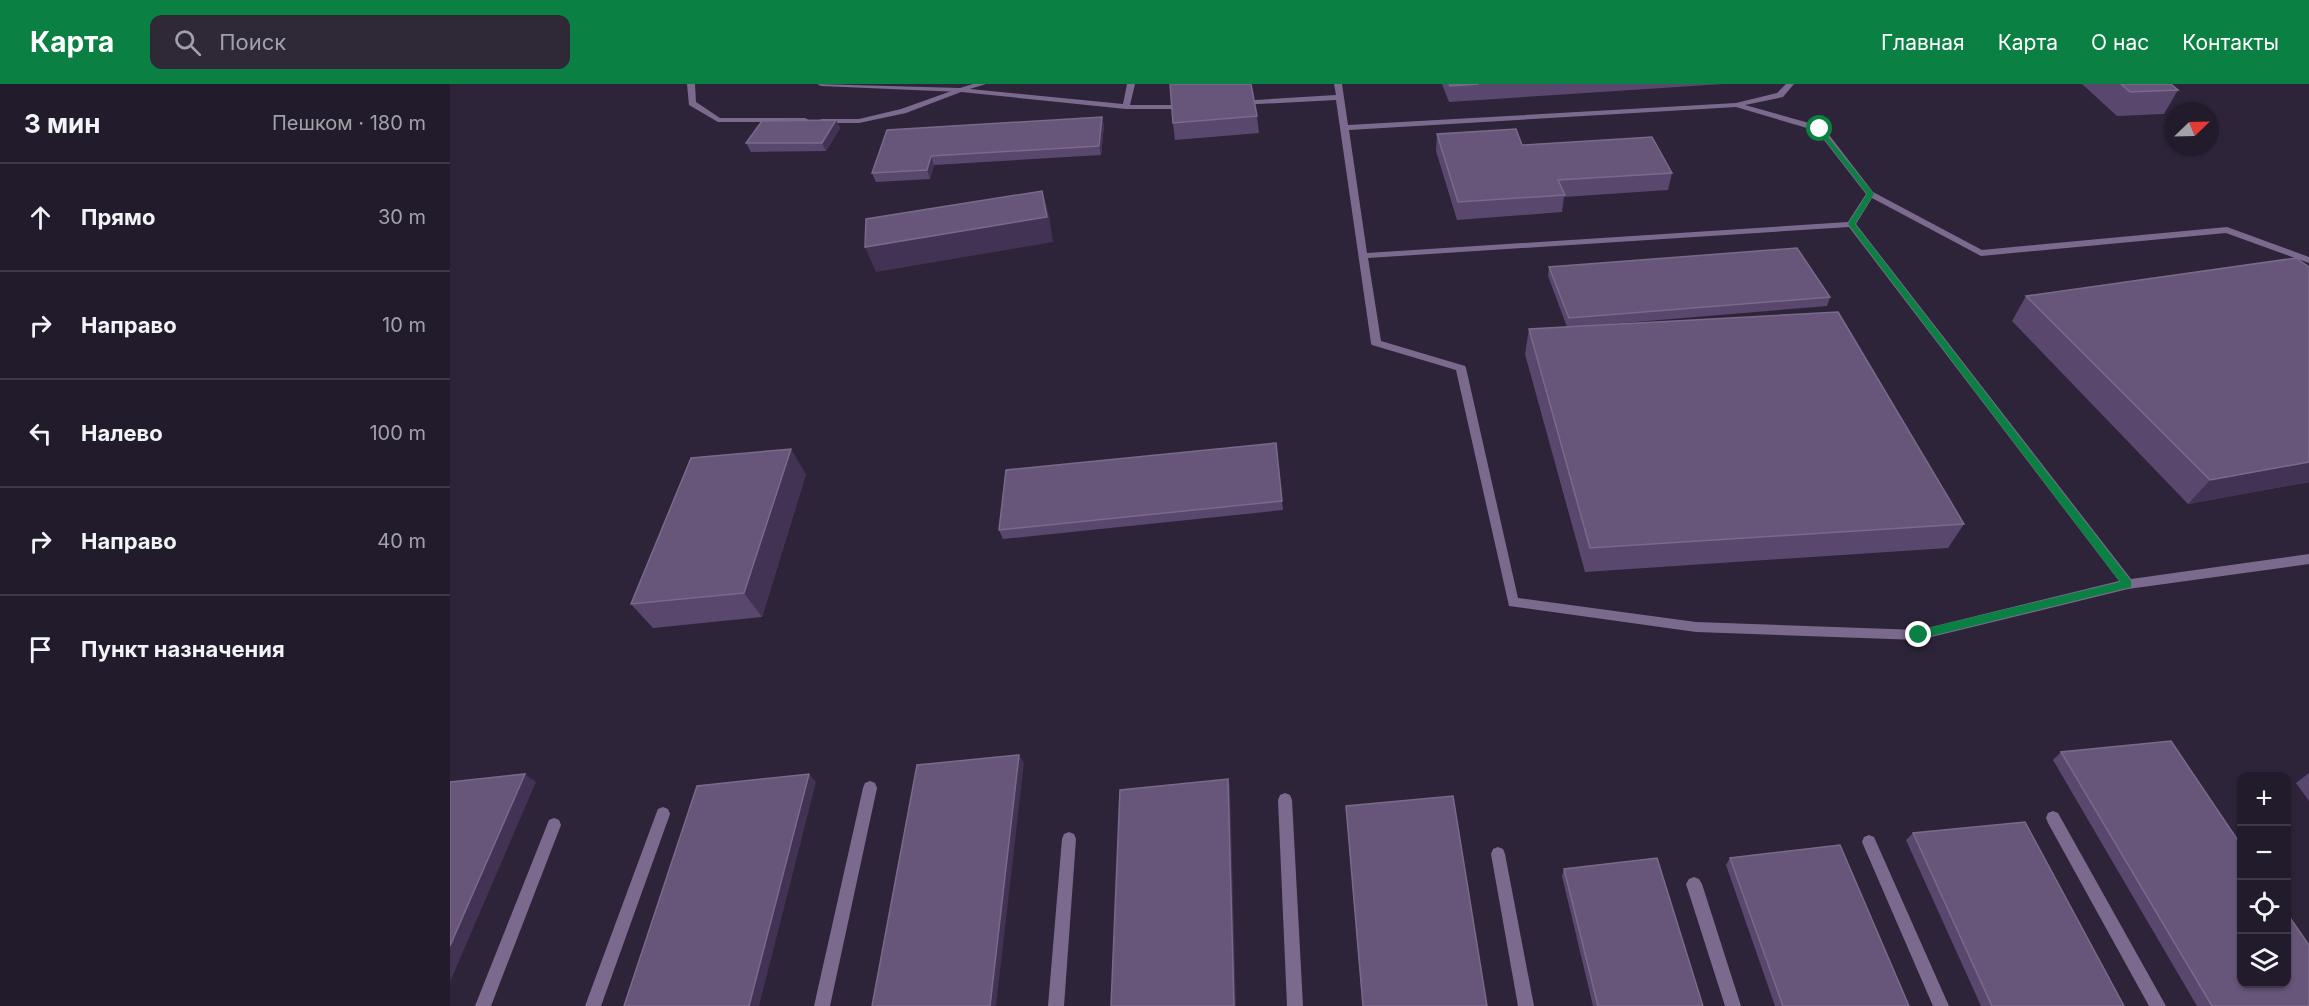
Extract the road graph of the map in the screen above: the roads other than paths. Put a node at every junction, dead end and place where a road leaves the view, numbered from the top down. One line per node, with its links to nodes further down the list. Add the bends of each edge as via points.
1 (691, 84): 7 (street, via 692,103 718,120 859,121 903,111)
2 (821, 84): 7 (street)
3 (982, 84): 7 (street)
4 (1131, 84): 11 (street)
5 (1338, 84): 8 (street)
6 (1790, 84): 10 (street, via 1780,95)
7 (960, 90): 11 (street)
8 (1340, 97): 9 (street); 13 (street)
9 (1232, 104)
10 (1736, 105): 13 (street); 14 (street, via 1820,129)
11 (1126, 106): 12 (street)
12 (1196, 106)
13 (1344, 128): 16 (street)
14 (1870, 194): 15 (street); 17 (street, via 1981,253 2227,230)
15 (1851, 224): 16 (street); 19 (street)
16 (1364, 256): 19 (street, via 1376,343 1461,368 1513,602 1696,627 1919,635)
17 (2309, 260)
18 (2309, 559): 19 (street)
19 (2127, 584)
20 (870, 788): 31 (street)
21 (1285, 800): 33 (street)
22 (663, 814): 30 (street)
23 (2053, 818): 37 (street)
24 (554, 825): 29 (street)
25 (1069, 839): 32 (street)
26 (1869, 842): 36 (street)
27 (1498, 854): 34 (street)
28 (1694, 884): 35 (street)
29 (483, 1006)
30 (593, 1006)
31 (822, 1006)
32 (1056, 1006)
33 (1295, 1006)
34 (1526, 1006)
35 (1733, 1006)
36 (1941, 1006)
37 (2158, 1006)

